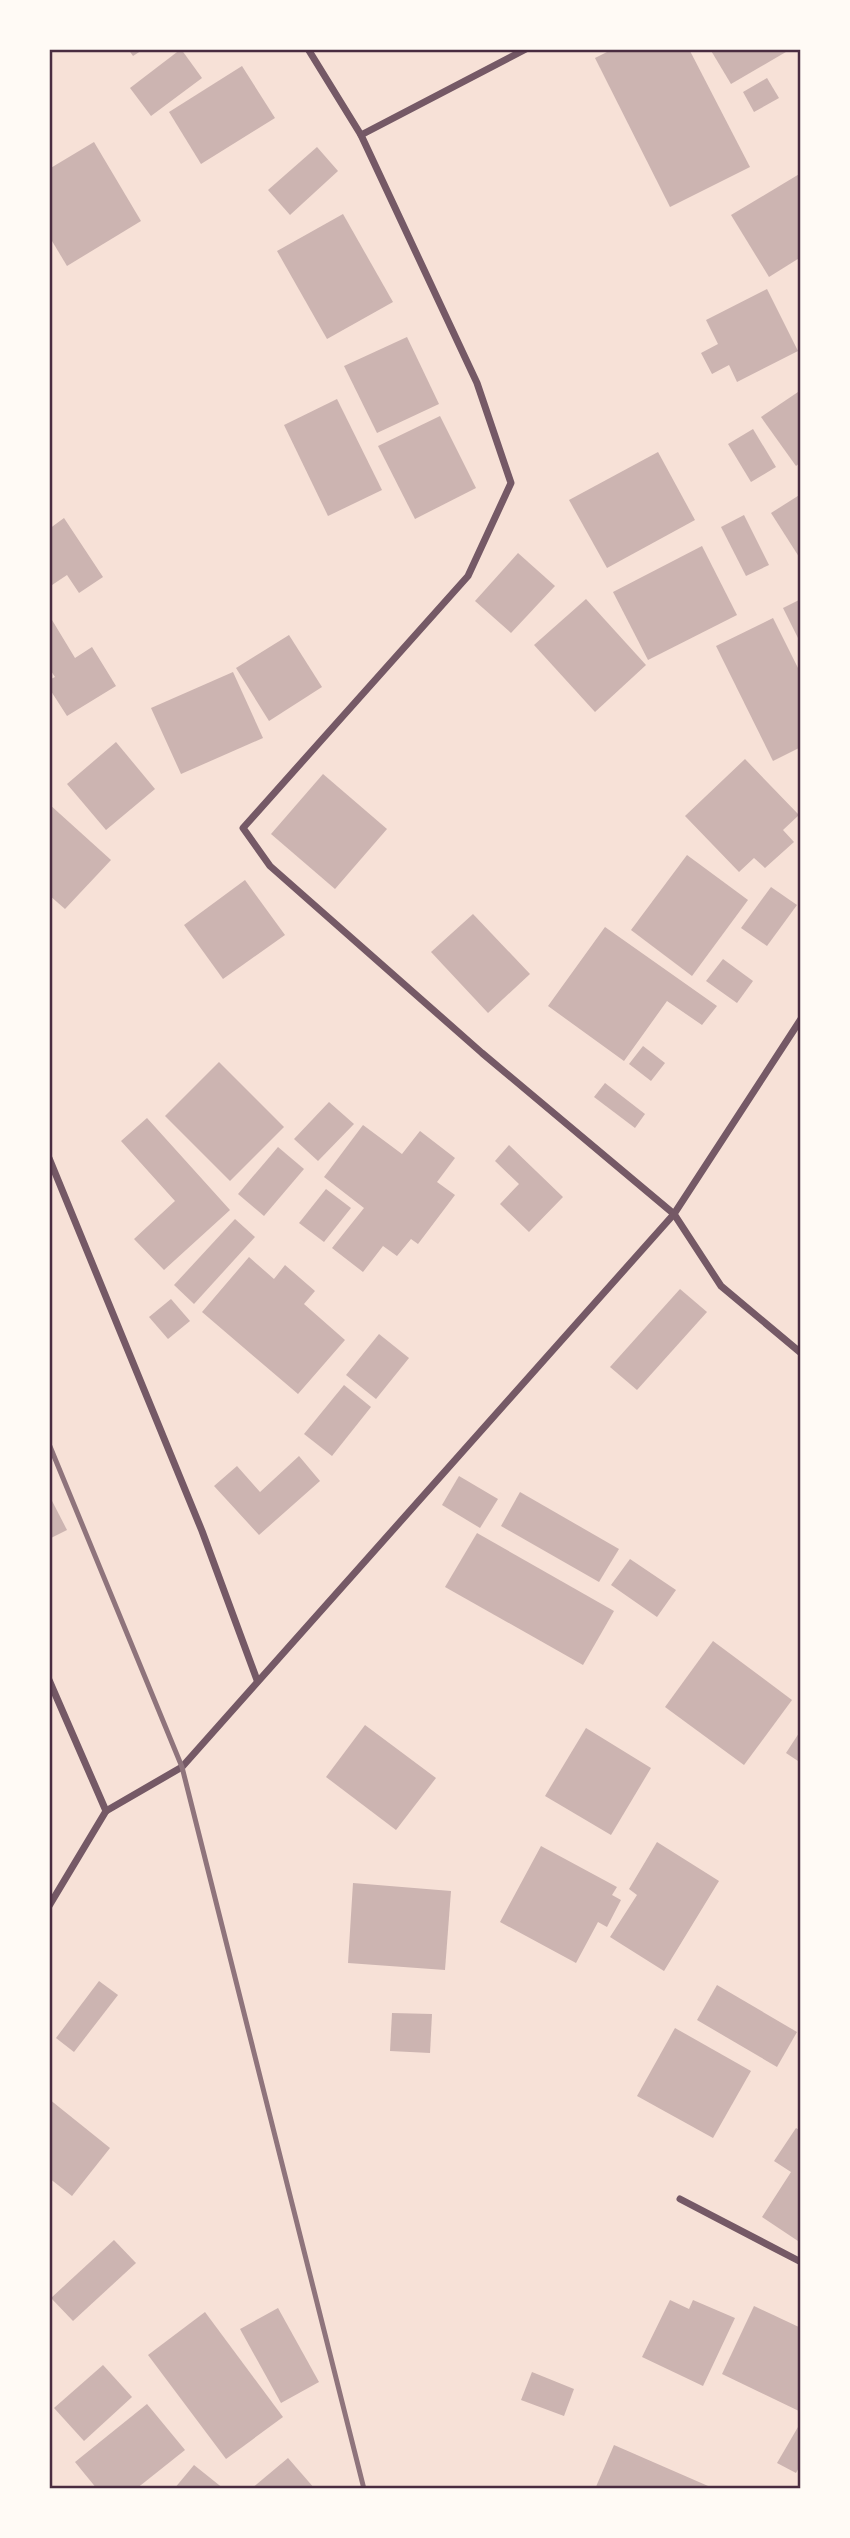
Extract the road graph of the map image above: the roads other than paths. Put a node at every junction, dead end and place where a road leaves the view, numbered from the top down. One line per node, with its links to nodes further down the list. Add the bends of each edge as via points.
1 (308, 49): 3 (street)
2 (526, 49): 3 (street)
3 (361, 135): 6 (street, via 477,383 511,484 468,576 243,828 270,866)
4 (801, 1019): 6 (street)
5 (49, 1158): 9 (street, via 202,1531)
6 (674, 1214): 7 (street, via 721,1286); 9 (street)
7 (801, 1353)
8 (49, 1680): 10 (street)
9 (257, 1680): 10 (street, via 181,1767)
10 (106, 1811): 11 (street)
11 (49, 1906)
12 (680, 2199): 13 (street)
13 (801, 2262)

